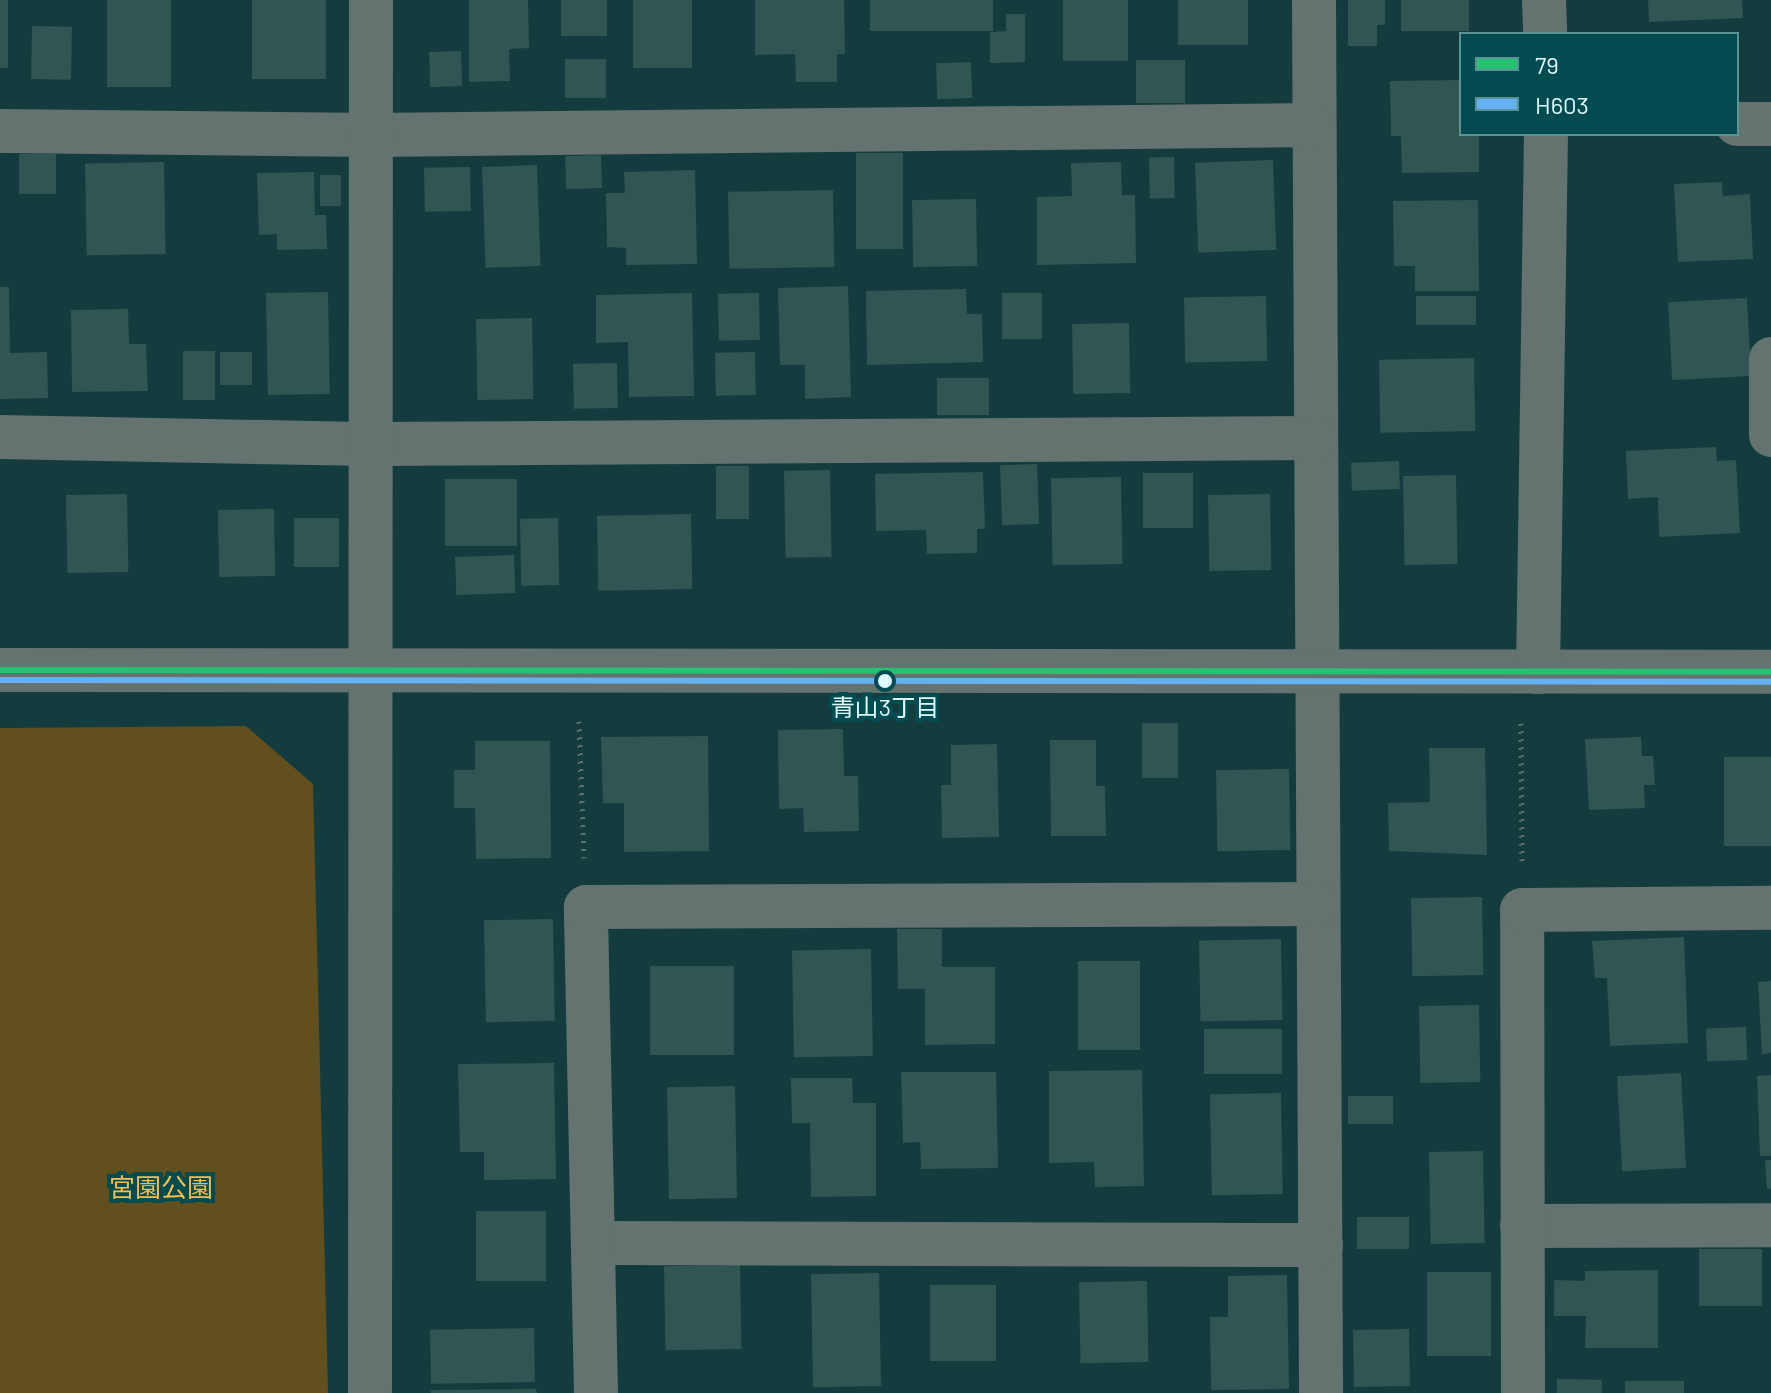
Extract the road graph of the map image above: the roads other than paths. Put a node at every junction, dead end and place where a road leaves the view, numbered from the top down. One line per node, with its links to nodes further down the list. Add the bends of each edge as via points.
1 (371, 0): 9 (street)
2 (1314, 0): 7 (street)
3 (1544, 0): 4 (street)
4 (1545, 32)
5 (1739, 124): 6 (street)
6 (1771, 124)
7 (1314, 125): 9 (street); 14 (street)
8 (0, 131): 9 (street)
9 (371, 135): 15 (street)
10 (1546, 136): 19 (street)
11 (1771, 359): 12 (street)
12 (1771, 435)
13 (0, 437): 15 (street)
14 (1316, 438): 15 (street); 18 (street)
15 (371, 444): 17 (street)
16 (0, 670): 17 (street)
17 (371, 670): 18 (street); 27 (street)
18 (1317, 671): 19 (street); 21 (street)
19 (1538, 672): 20 (street)
20 (1771, 672)
21 (1318, 904): 25 (street, via 586,907); 26 (street)
22 (1771, 908): 24 (street, via 1522,910)
23 (1771, 1225): 24 (street)
24 (1522, 1226): 30 (street)
25 (596, 1243): 26 (street); 28 (street)
26 (1321, 1245): 29 (street)
27 (370, 1393)
28 (596, 1393)
29 (1321, 1393)
30 (1523, 1393)

